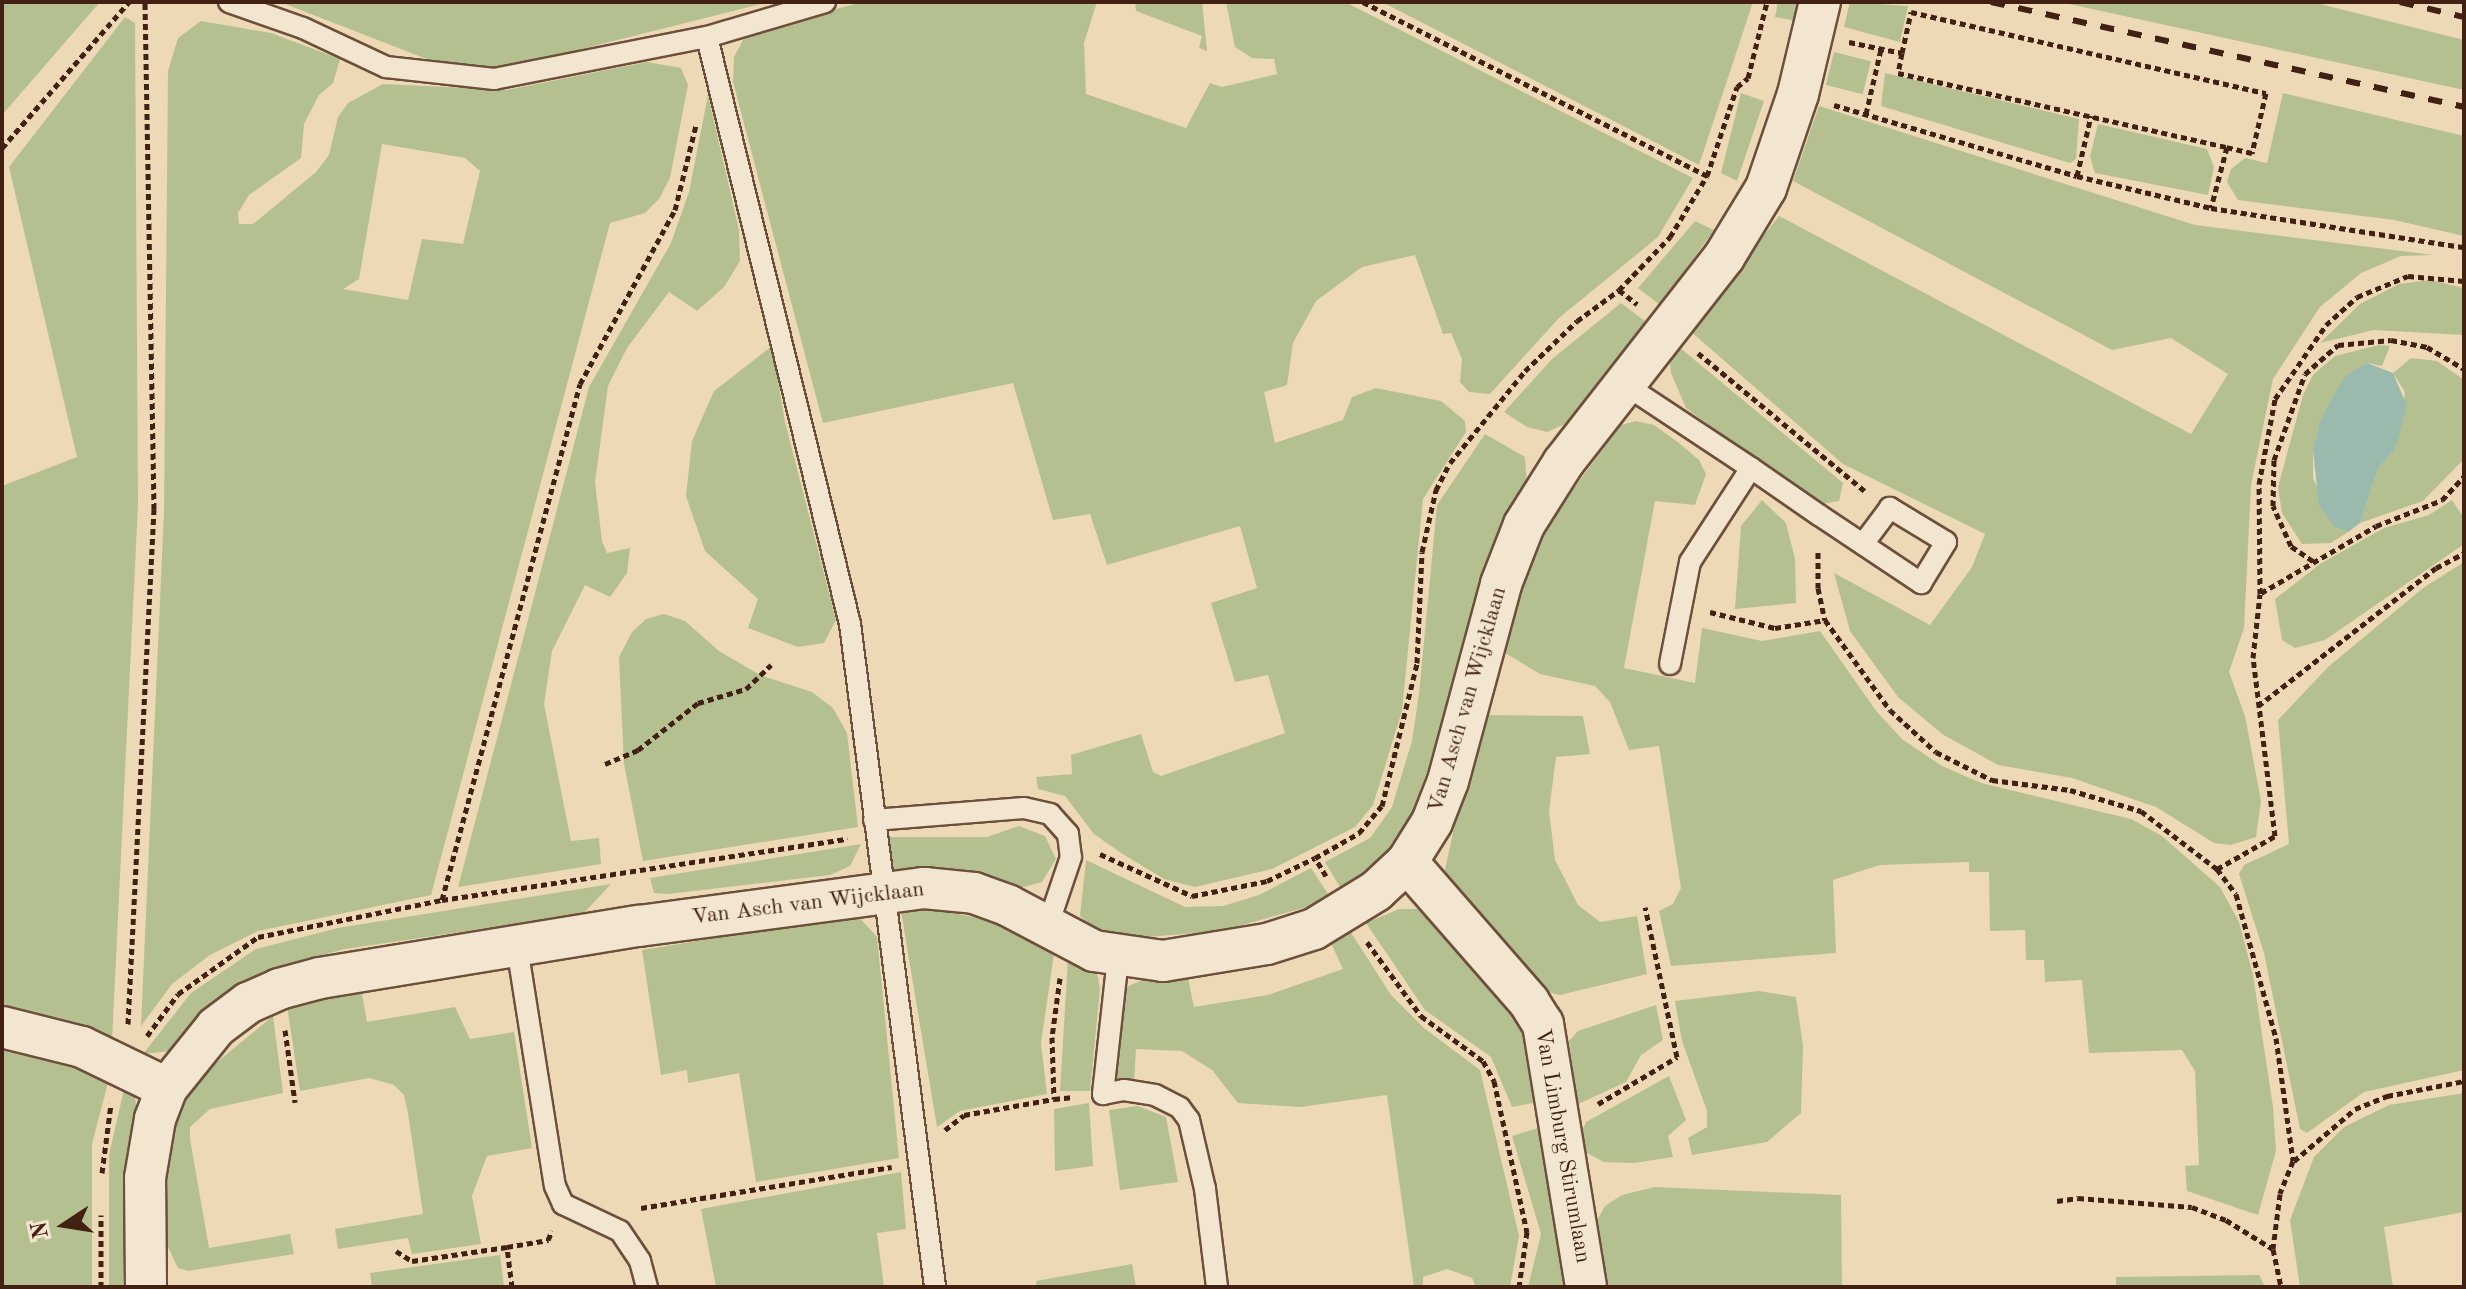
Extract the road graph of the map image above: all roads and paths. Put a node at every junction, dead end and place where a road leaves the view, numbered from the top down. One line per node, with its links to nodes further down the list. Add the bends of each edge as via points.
1 (129, 2): 16 (path)
2 (145, 2): 54 (path, via 154,509)
3 (229, 2): 8 (lane, via 303,28 359,58 461,79 494,79)
4 (825, 2): 8 (lane)
5 (1363, 2): 17 (path)
6 (1816, 18): 7 (path, via 1787,37); 9 (path); 11 (street, Van Asch van Wijcklaan)
7 (1761, 32)
8 (707, 37): 40 (lane, via 850,624)
9 (1881, 49): 10 (path); 13 (path)
10 (1902, 53): 14 (path, via 1898,73); 15 (path, via 1911,12 2266,93 2252,153)
11 (1798, 94): 13 (path); 23 (street, Van Asch van Wijcklaan, via 1754,209 1724,257)
12 (698, 109): 46 (path, via 675,210 580,384)
13 (1866, 114): 18 (path)
14 (2091, 116): 15 (path); 18 (path)
15 (2227, 147): 19 (path)
16 (2, 148)
17 (1707, 176)
18 (2077, 176): 19 (path)
19 (2211, 208): 20 (path)
20 (2464, 247)
21 (2464, 281): 33 (path, via 2408,276 2371,290 2326,325 2293,368 2275,399 2265,433 2259,484)
22 (1619, 290): 23 (path)
23 (1666, 327): 25 (street, Van Asch van Wijcklaan); 28 (path, via 1843,476)
24 (2464, 369): 32 (path, via 2427,347 2391,340 2338,345 2305,374 2274,460 2273,506 2291,546)
25 (1624, 384): 26 (lane); 43 (street, Van Asch van Wijcklaan, via 1563,463 1524,525 1472,680 1448,781)
26 (1751, 468): 29 (lane); 34 (lane, via 1690,562)
27 (2464, 476): 32 (path, via 2442,500 2420,513 2376,526)
28 (1890, 508): 30 (lane); 30 (lane, via 1946,542 1921,583)
29 (1819, 515): 30 (lane); 35 (path, via 1818,588)
30 (1863, 544)
31 (2464, 553): 38 (path, via 2436,568)
32 (2313, 561): 33 (path)
33 (2260, 594): 38 (path, via 2253,658)
34 (1681, 609): 35 (path, via 1775,628); 36 (lane)
35 (1825, 620): 44 (path, via 1890,710 1936,752 1992,780 2070,790 2141,811)
36 (1670, 664)
37 (771, 665): 39 (path, via 746,689 698,703 638,750)
38 (2257, 706): 44 (path, via 2275,836)
39 (605, 764)
40 (875, 828): 41 (lane, via 1037,808 1063,823); 45 (lane); 46 (path)
41 (1068, 834): 42 (path, via 1107,858 1192,896 1267,881); 49 (lane, via 1071,857)
42 (1315, 858)
43 (1407, 862): 48 (street, Van Asch van Wijcklaan); 60 (street, Van Limburg Stirumlaan, via 1536,1013 1550,1052)
44 (2217, 869): 63 (path, via 2236,894 2247,922 2276,1038)
45 (884, 893): 49 (street, Van Asch van Wijcklaan, via 933,888 974,893); 50 (street, Van Asch van Wijcklaan); 62 (lane)
46 (442, 900): 54 (path, via 258,937 178,994)
47 (1645, 907): 60 (path, via 1677,1057 1587,1111)
48 (1348, 910): 51 (street, Van Asch van Wijcklaan, via 1314,929 1267,944 1163,961); 61 (path, via 1383,968 1421,1016 1483,1061)
49 (1060, 930): 51 (street, Van Asch van Wijcklaan); 58 (path, via 1052,1037)
50 (517, 947): 52 (street, Van Asch van Wijcklaan); 67 (lane)
51 (1118, 958): 57 (lane)
52 (279, 989): 56 (street, Van Asch van Wijcklaan, via 216,1027); 59 (path)
53 (2, 1027): 54 (street, via 82,1047)
54 (126, 1066): 56 (street); 64 (path, via 106,1121)
55 (2464, 1081): 63 (path, via 2387,1096 2355,1109)
56 (167, 1088): 73 (street, Van Asch van Wijcklaan, via 155,1119 145,1178)
57 (1103, 1094): 58 (path); 77 (lane, via 1124,1090 1155,1095 1180,1108 1189,1120 1205,1189)
58 (1054, 1099): 62 (path, via 964,1115)
59 (295, 1102)
60 (1558, 1109): 61 (path); 79 (street, Van Limburg Stirumlaan)
61 (1503, 1117): 78 (path, via 1527,1232)
62 (920, 1151): 68 (path, via 901,1166 635,1209); 76 (lane)
63 (2293, 1161): 70 (path, via 2280,1194)
64 (102, 1186)
65 (102, 1200): 72 (path)
66 (2057, 1201): 70 (path, via 2192,1207 2226,1220)
67 (563, 1204): 68 (lane); 69 (path, via 548,1240)
68 (620, 1231): 75 (lane, via 640,1261)
69 (507, 1247): 71 (path, via 412,1261); 74 (path)
70 (2273, 1249): 80 (path)
71 (396, 1251)
72 (101, 1287)
73 (146, 1287)
74 (512, 1287)
75 (647, 1287)
76 (935, 1287)
77 (1217, 1287)
78 (1519, 1287)
79 (1586, 1287)
80 (2281, 1287)

